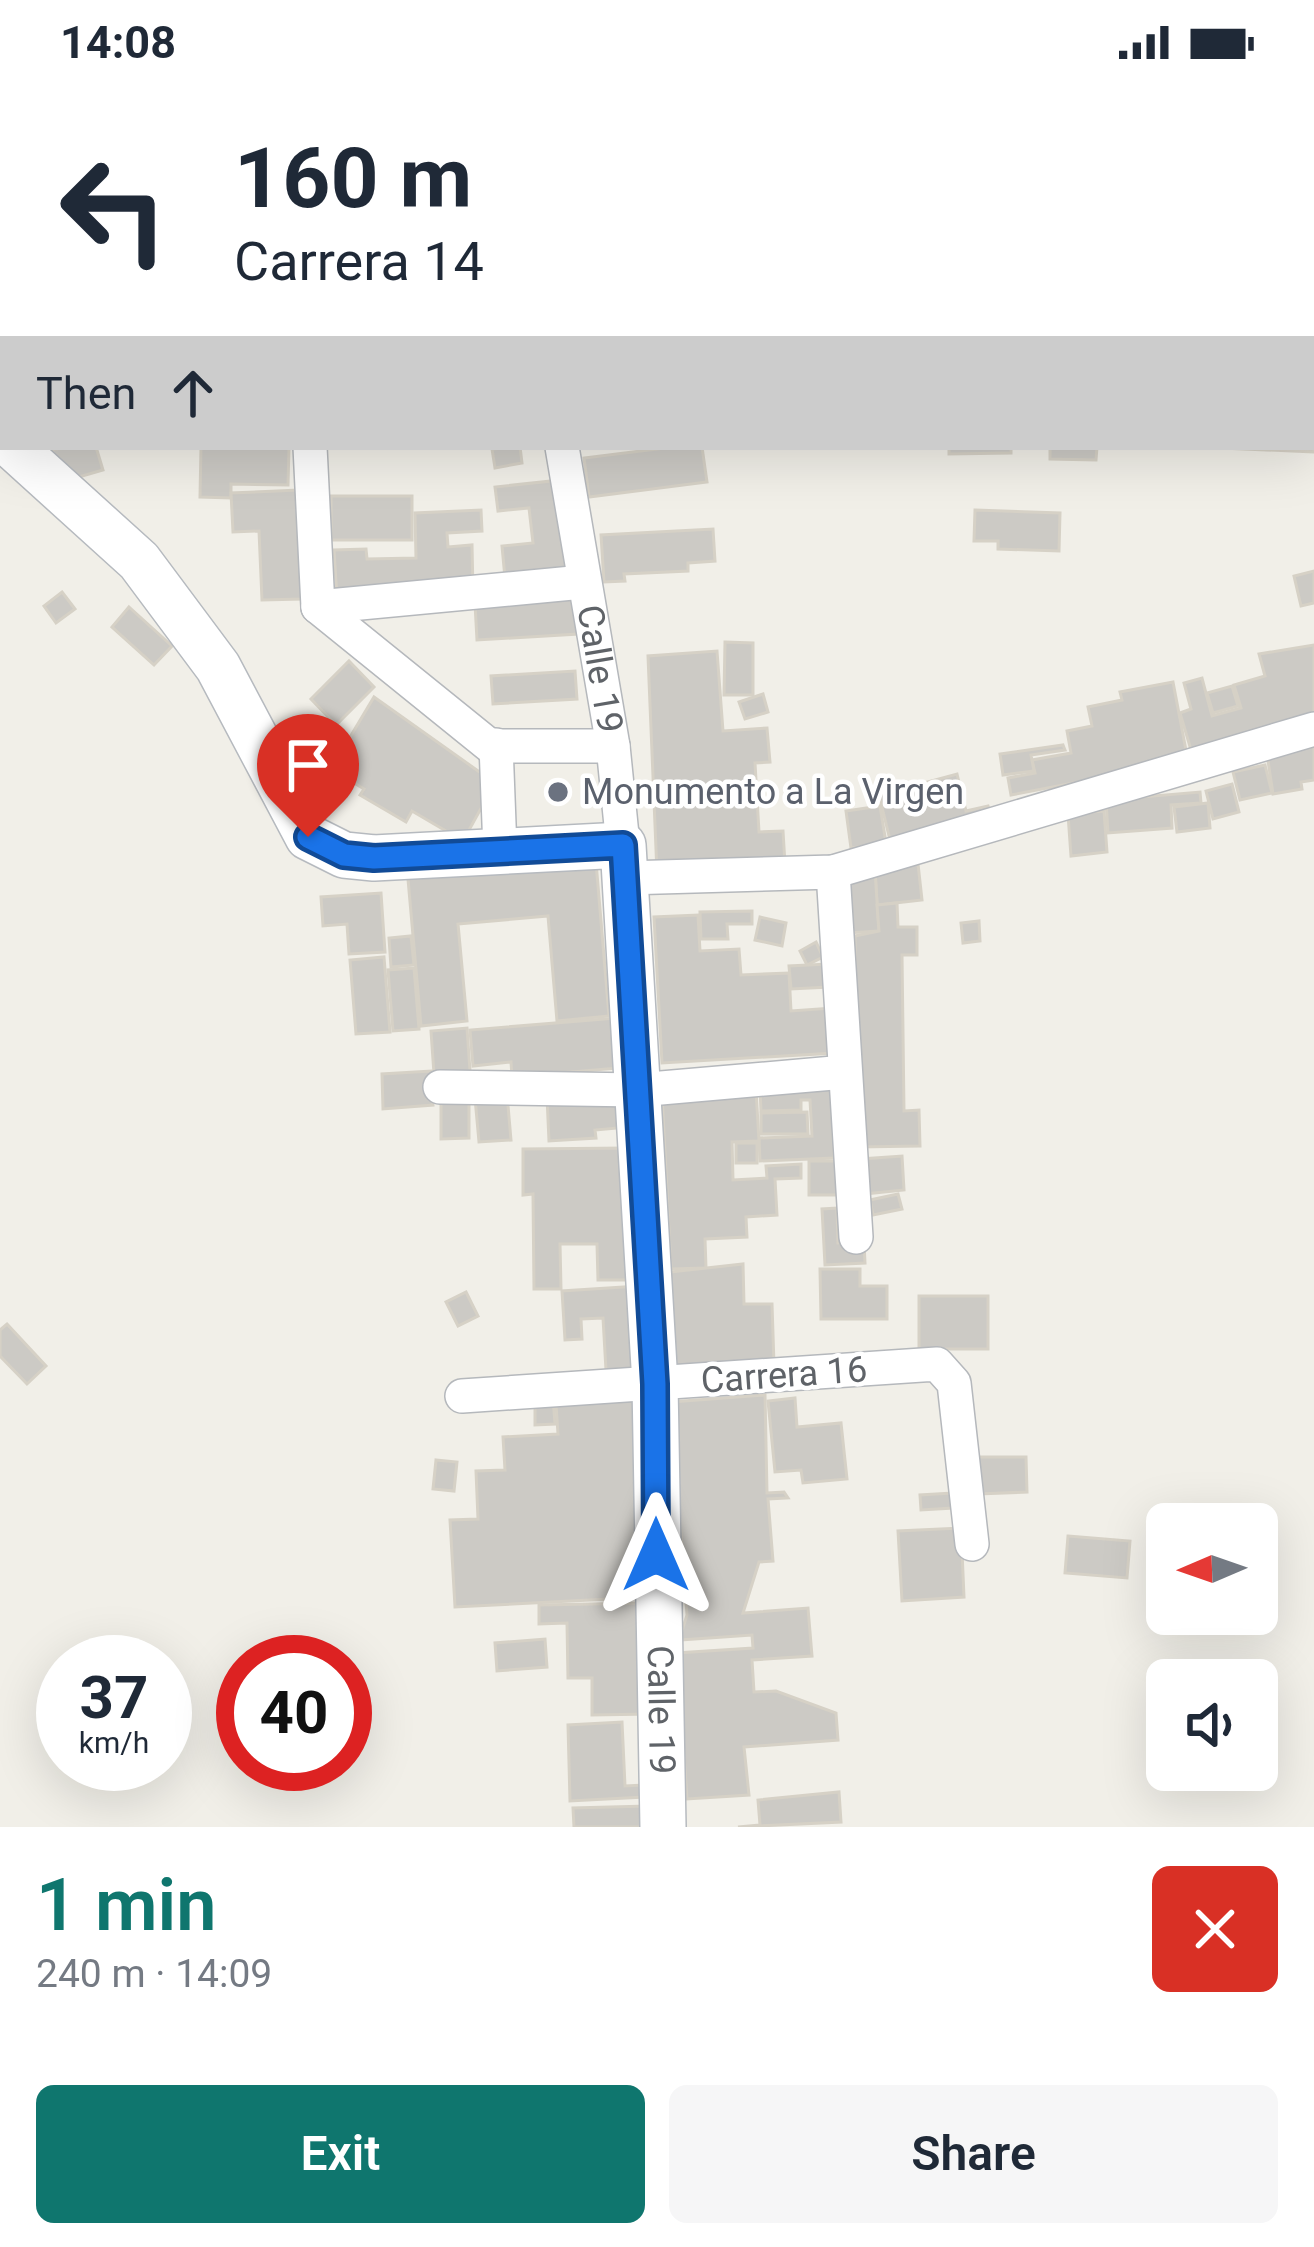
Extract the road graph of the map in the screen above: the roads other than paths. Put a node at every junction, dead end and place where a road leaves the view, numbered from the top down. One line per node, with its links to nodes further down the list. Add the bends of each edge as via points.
1 (16, 450): 9 (street, via 152,578 218,667 308,837 344,855 374,858)
2 (310, 450): 5 (street)
3 (562, 450): 4 (street, Calle 19)
4 (583, 582): 5 (street); 8 (street, Calle 19)
5 (318, 607): 7 (street)
6 (1314, 728): 11 (street)
7 (496, 745): 8 (street); 9 (street)
8 (613, 746): 10 (street, Calle 19)
9 (500, 850): 10 (street)
10 (624, 861): 11 (street); 14 (street, Calle 19)
11 (833, 872): 12 (street)
12 (845, 1072): 14 (street); 15 (street)
13 (440, 1087): 14 (street)
14 (638, 1090): 16 (street, Calle 19)
15 (856, 1238)
16 (655, 1384): 17 (street, Carrera 16); 18 (street, Carrera 16, via 937,1364 954,1383); 19 (street, Calle 19)
17 (462, 1396)
18 (972, 1544)
19 (663, 1827)

